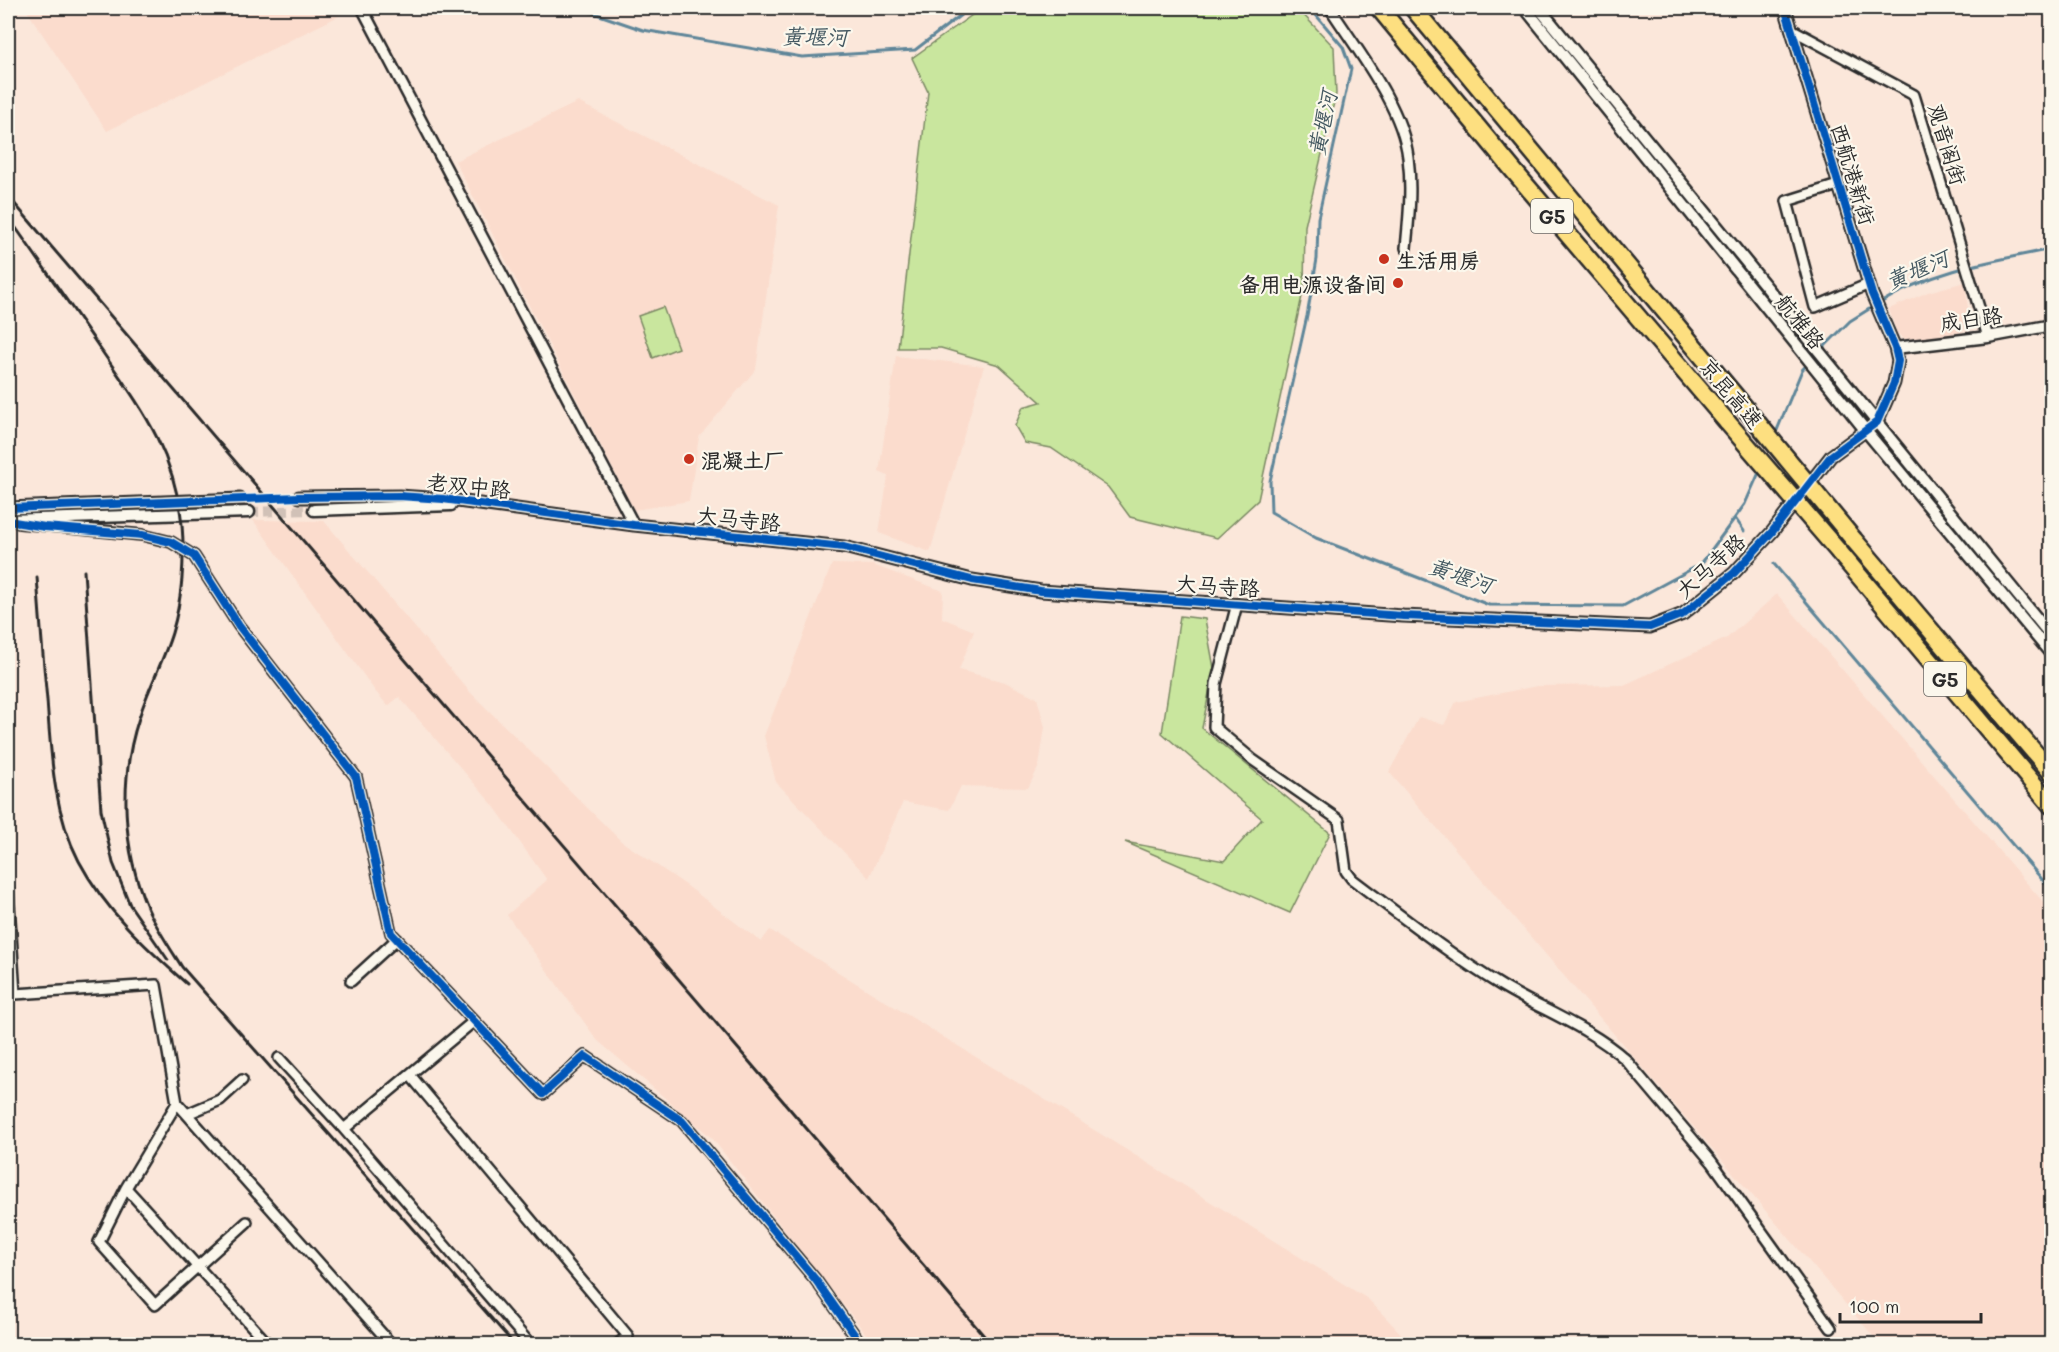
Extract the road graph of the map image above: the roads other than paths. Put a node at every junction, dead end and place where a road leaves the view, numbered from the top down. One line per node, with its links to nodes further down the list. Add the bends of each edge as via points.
1 (362, 8): 24 (street)
2 (1330, 8): 10 (street, via 1397,116 1408,154 1411,193)
3 (1379, 8): 29 (highway, 京昆高速 / G5, bridge)
4 (1413, 8): 28 (highway, 京昆高速 / G5, bridge)
5 (1525, 8): 16 (street, 航雅路)
6 (1539, 8): 15 (street, 航雅路)
7 (1785, 8): 8 (street, 西航港新街)
8 (1791, 29): 9 (street, 西航港新街); 13 (street, 观音阁街, via 1914,95)
9 (1838, 184): 11 (street, 西航港新街); 11 (street, via 1787,201 1815,307)
10 (1406, 248)
11 (1870, 289): 14 (street, 西航港新街)
12 (2052, 325): 13 (street, 成白路)
13 (1988, 337): 14 (street, 成白路)
14 (1895, 348): 15 (street, via 1898,361 1894,383)
15 (1877, 422): 16 (street, 大马寺路); 26 (street, 航雅路)
16 (1866, 431): 25 (street, 大马寺路, via 1831,456 1772,532 1734,573 1683,614 1650,627); 27 (street, 航雅路)
17 (299, 497): 19 (street, 老双中路, via 399,496)
18 (240, 499): 20 (street)
19 (482, 504): 21 (street, 老双中路); 24 (street, 老双中路)
20 (8, 508)
21 (314, 510)
22 (249, 512): 23 (street)
23 (8, 520): 31 (street, via 142,535 171,542 194,556 239,626 356,777 391,933)
24 (634, 525): 25 (street, 大马寺路, via 844,547 972,580 1041,591)
25 (1237, 604): 43 (street, via 1216,684 1214,727 1253,760 1339,820 1346,870 1352,879 1458,959 1608,1044 1625,1059 1712,1162)
26 (2052, 636)
27 (2052, 656)
28 (2052, 773)
29 (2052, 806)
30 (8, 889): 37 (street, via 15,994 156,986)
31 (397, 939): 32 (street); 33 (street)
32 (351, 981)
33 (474, 1021): 35 (street); 48 (street, via 543,1094 585,1056 682,1121 815,1279)
34 (279, 1058): 39 (street)
35 (410, 1075): 39 (street); 47 (street, via 628,1336)
36 (242, 1080): 38 (street, via 220,1100)
37 (177, 1103): 38 (street); 40 (street)
38 (187, 1114): 45 (street)
39 (344, 1130): 46 (street)
40 (126, 1188): 42 (street); 42 (street, via 99,1242 155,1305)
41 (247, 1222): 42 (street)
42 (198, 1268): 44 (street)
43 (1831, 1328)
44 (268, 1344)
45 (391, 1344)
46 (530, 1344)
47 (618, 1344)
48 (861, 1344)

